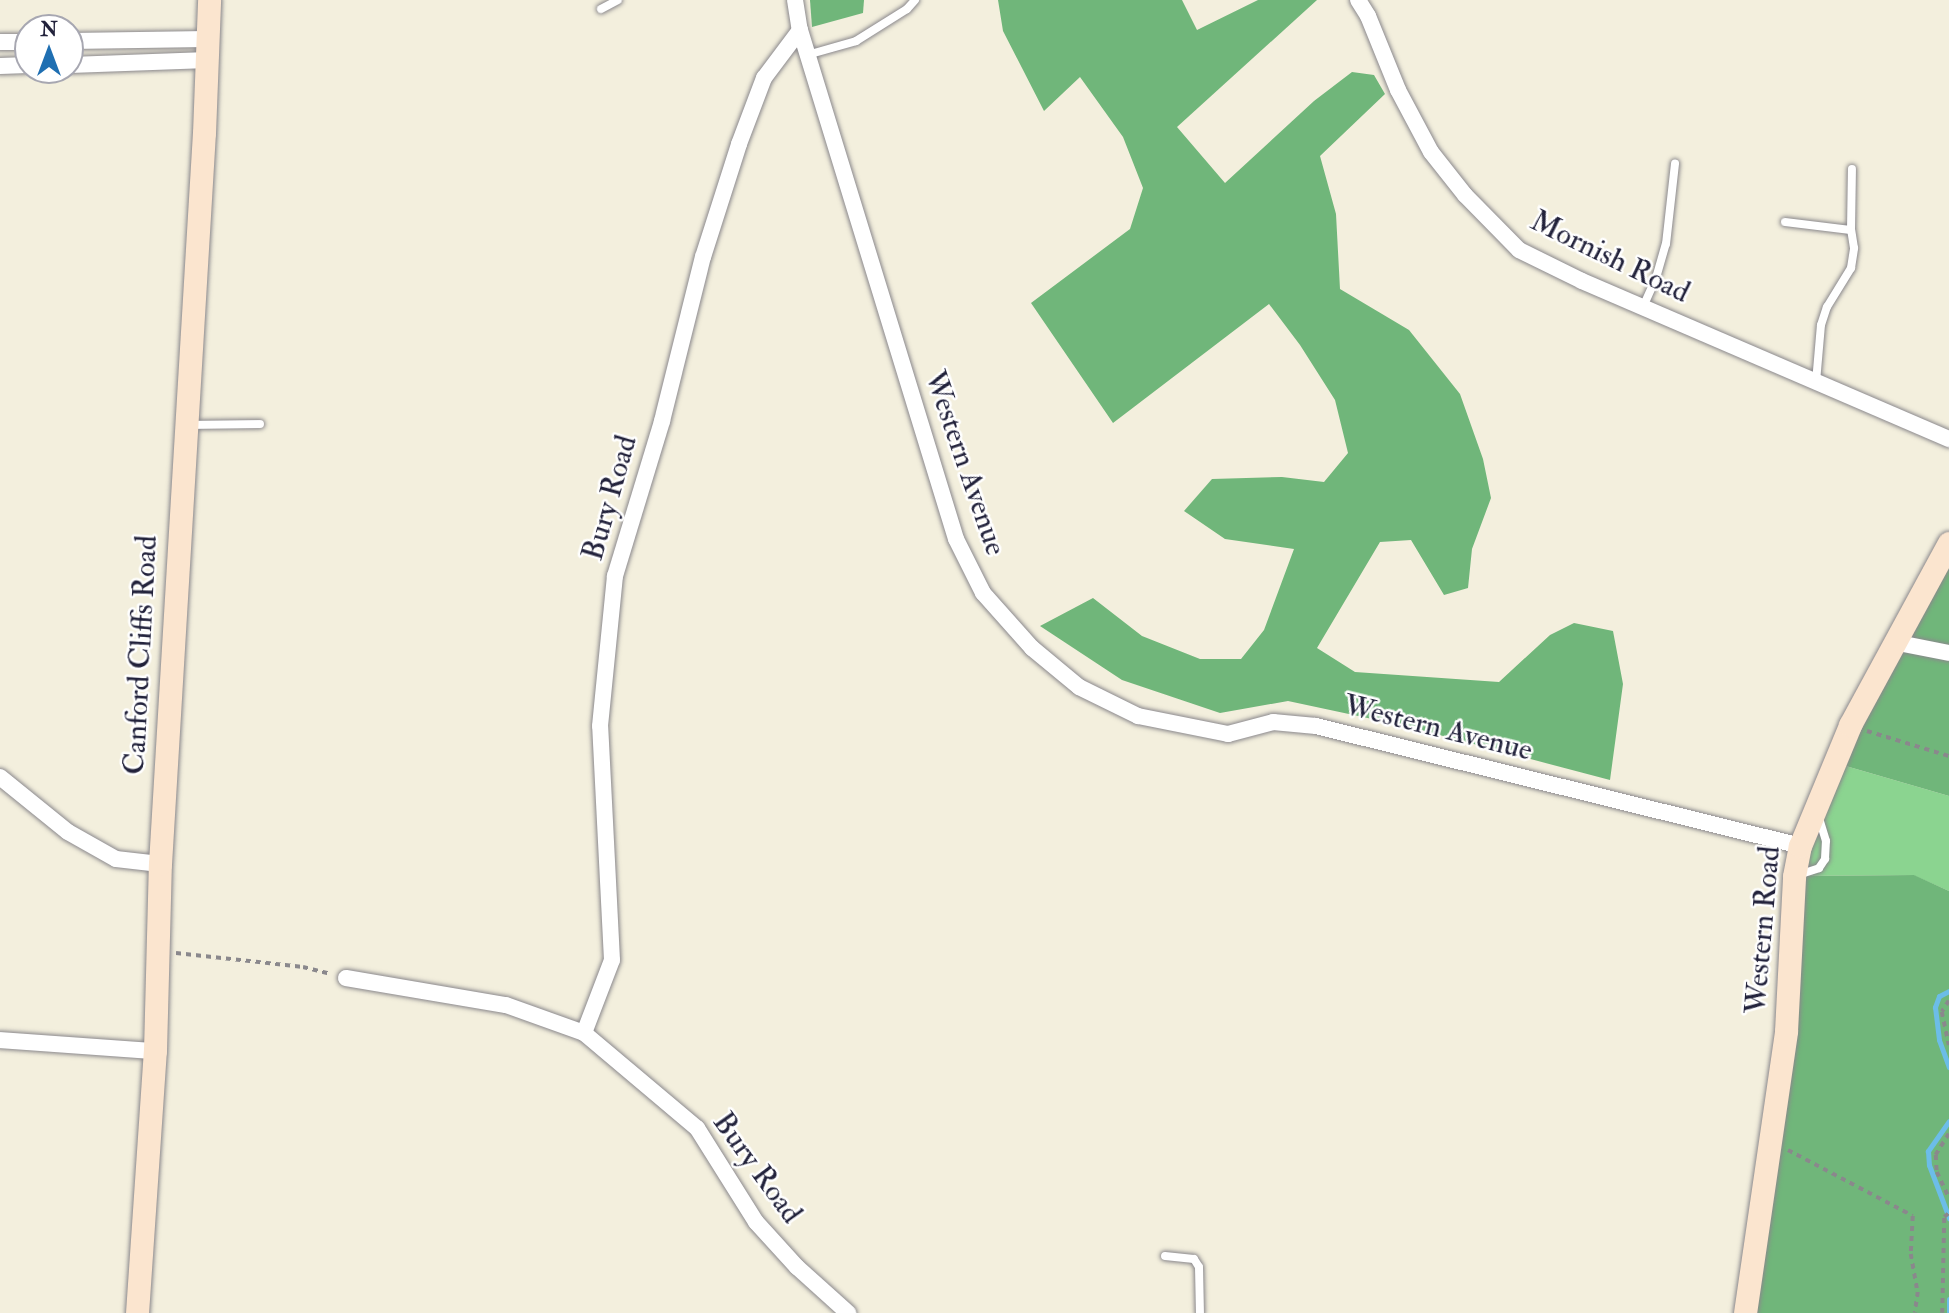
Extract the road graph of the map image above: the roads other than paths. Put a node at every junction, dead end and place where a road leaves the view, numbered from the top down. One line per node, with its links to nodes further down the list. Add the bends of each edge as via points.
1 (209, 0): 9 (street, Canford Cliffs Road)
2 (618, 0): 6 (lane)
3 (795, 0): 7 (street)
4 (915, 0): 10 (lane, via 856,41)
5 (1357, 0): 16 (street, Mornish Road, via 1431,152 1465,195 1519,250)
6 (601, 9)
7 (800, 30): 10 (street, Western Avenue); 30 (street, Bury Road, via 764,78 738,144 615,576 600,726 612,960)
8 (84, 42): 9 (street)
9 (207, 50): 11 (street); 19 (street, Canford Cliffs Road)
10 (807, 55): 26 (street, Western Avenue, via 956,539 983,593 1032,648 1079,687 1138,716 1179,726 1228,734 1273,722 1316,726)
11 (84, 63)
12 (1675, 164): 16 (lane, via 1666,244)
13 (1852, 169): 15 (lane)
14 (1786, 222): 15 (lane)
15 (1851, 230): 17 (lane, via 1851,268 1821,325)
16 (1643, 307): 17 (street, Mornish Road)
17 (1816, 382): 20 (street, Mornish Road)
18 (260, 424): 19 (lane)
19 (186, 425): 27 (street, Canford Cliffs Road)
20 (1949, 439)
21 (1949, 543): 22 (street, Western Road)
22 (1893, 642): 23 (street); 25 (street, Western Road)
23 (1949, 653)
24 (0, 777): 27 (street, via 68,832 116,859)
25 (1816, 805): 26 (street, Western Road); 28 (lane, via 1826,841 1825,859 1819,868)
26 (1800, 846): 28 (street, Western Road)
27 (160, 864): 32 (street, Canford Cliffs Road)
28 (1794, 876): 37 (street, Western Road, via 1786,1031)
29 (346, 978): 30 (street, Bury Road, via 506,1005)
30 (584, 1033): 35 (street, Bury Road, via 697,1128 756,1222)
31 (0, 1040): 32 (street)
32 (155, 1051): 34 (street, Canford Cliffs Road)
33 (1165, 1256): 36 (lane, via 1194,1259 1199,1268)
34 (137, 1313)
35 (848, 1313)
36 (1200, 1313)
37 (1745, 1313)

